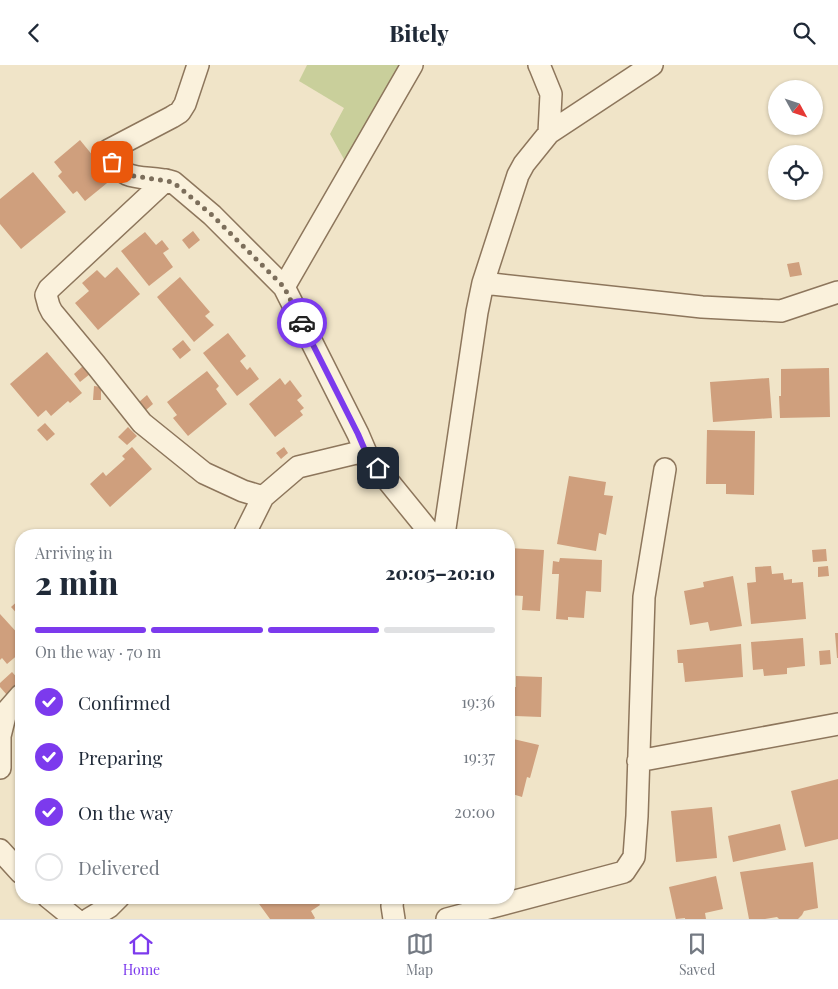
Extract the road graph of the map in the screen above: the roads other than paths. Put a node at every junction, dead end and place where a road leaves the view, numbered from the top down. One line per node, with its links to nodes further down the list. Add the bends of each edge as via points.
1 (198, 65): 6 (street, via 180,112 109,150 108,156 122,173)
2 (412, 65): 8 (street)
3 (538, 65): 5 (street, via 551,94)
4 (652, 65): 5 (street)
5 (548, 133): 7 (street, via 518,175)
6 (166, 180): 8 (street, via 173,182 212,215); 12 (street, via 49,289 47,301 52,312 142,423 204,473)
7 (483, 283): 9 (street, via 702,307 780,311); 15 (street)
8 (284, 287): 10 (street)
9 (838, 292)
10 (367, 455): 12 (street, via 356,453 298,467); 14 (street)
11 (665, 469): 18 (street, via 644,597)
12 (263, 497): 13 (street)
13 (247, 529)
14 (427, 529)
15 (445, 529)
16 (15, 702): 19 (street, via 6,712 0,736)
17 (838, 724): 18 (street)
18 (638, 761): 22 (street, via 634,857 624,871)
19 (0, 768)
20 (0, 850): 21 (street)
21 (15, 866)
22 (515, 900)
23 (57, 904): 27 (street)
24 (112, 904): 28 (street)
25 (392, 904): 29 (street)
26 (502, 904): 30 (street)
27 (75, 919)
28 (90, 919)
29 (394, 919)
30 (446, 919)

